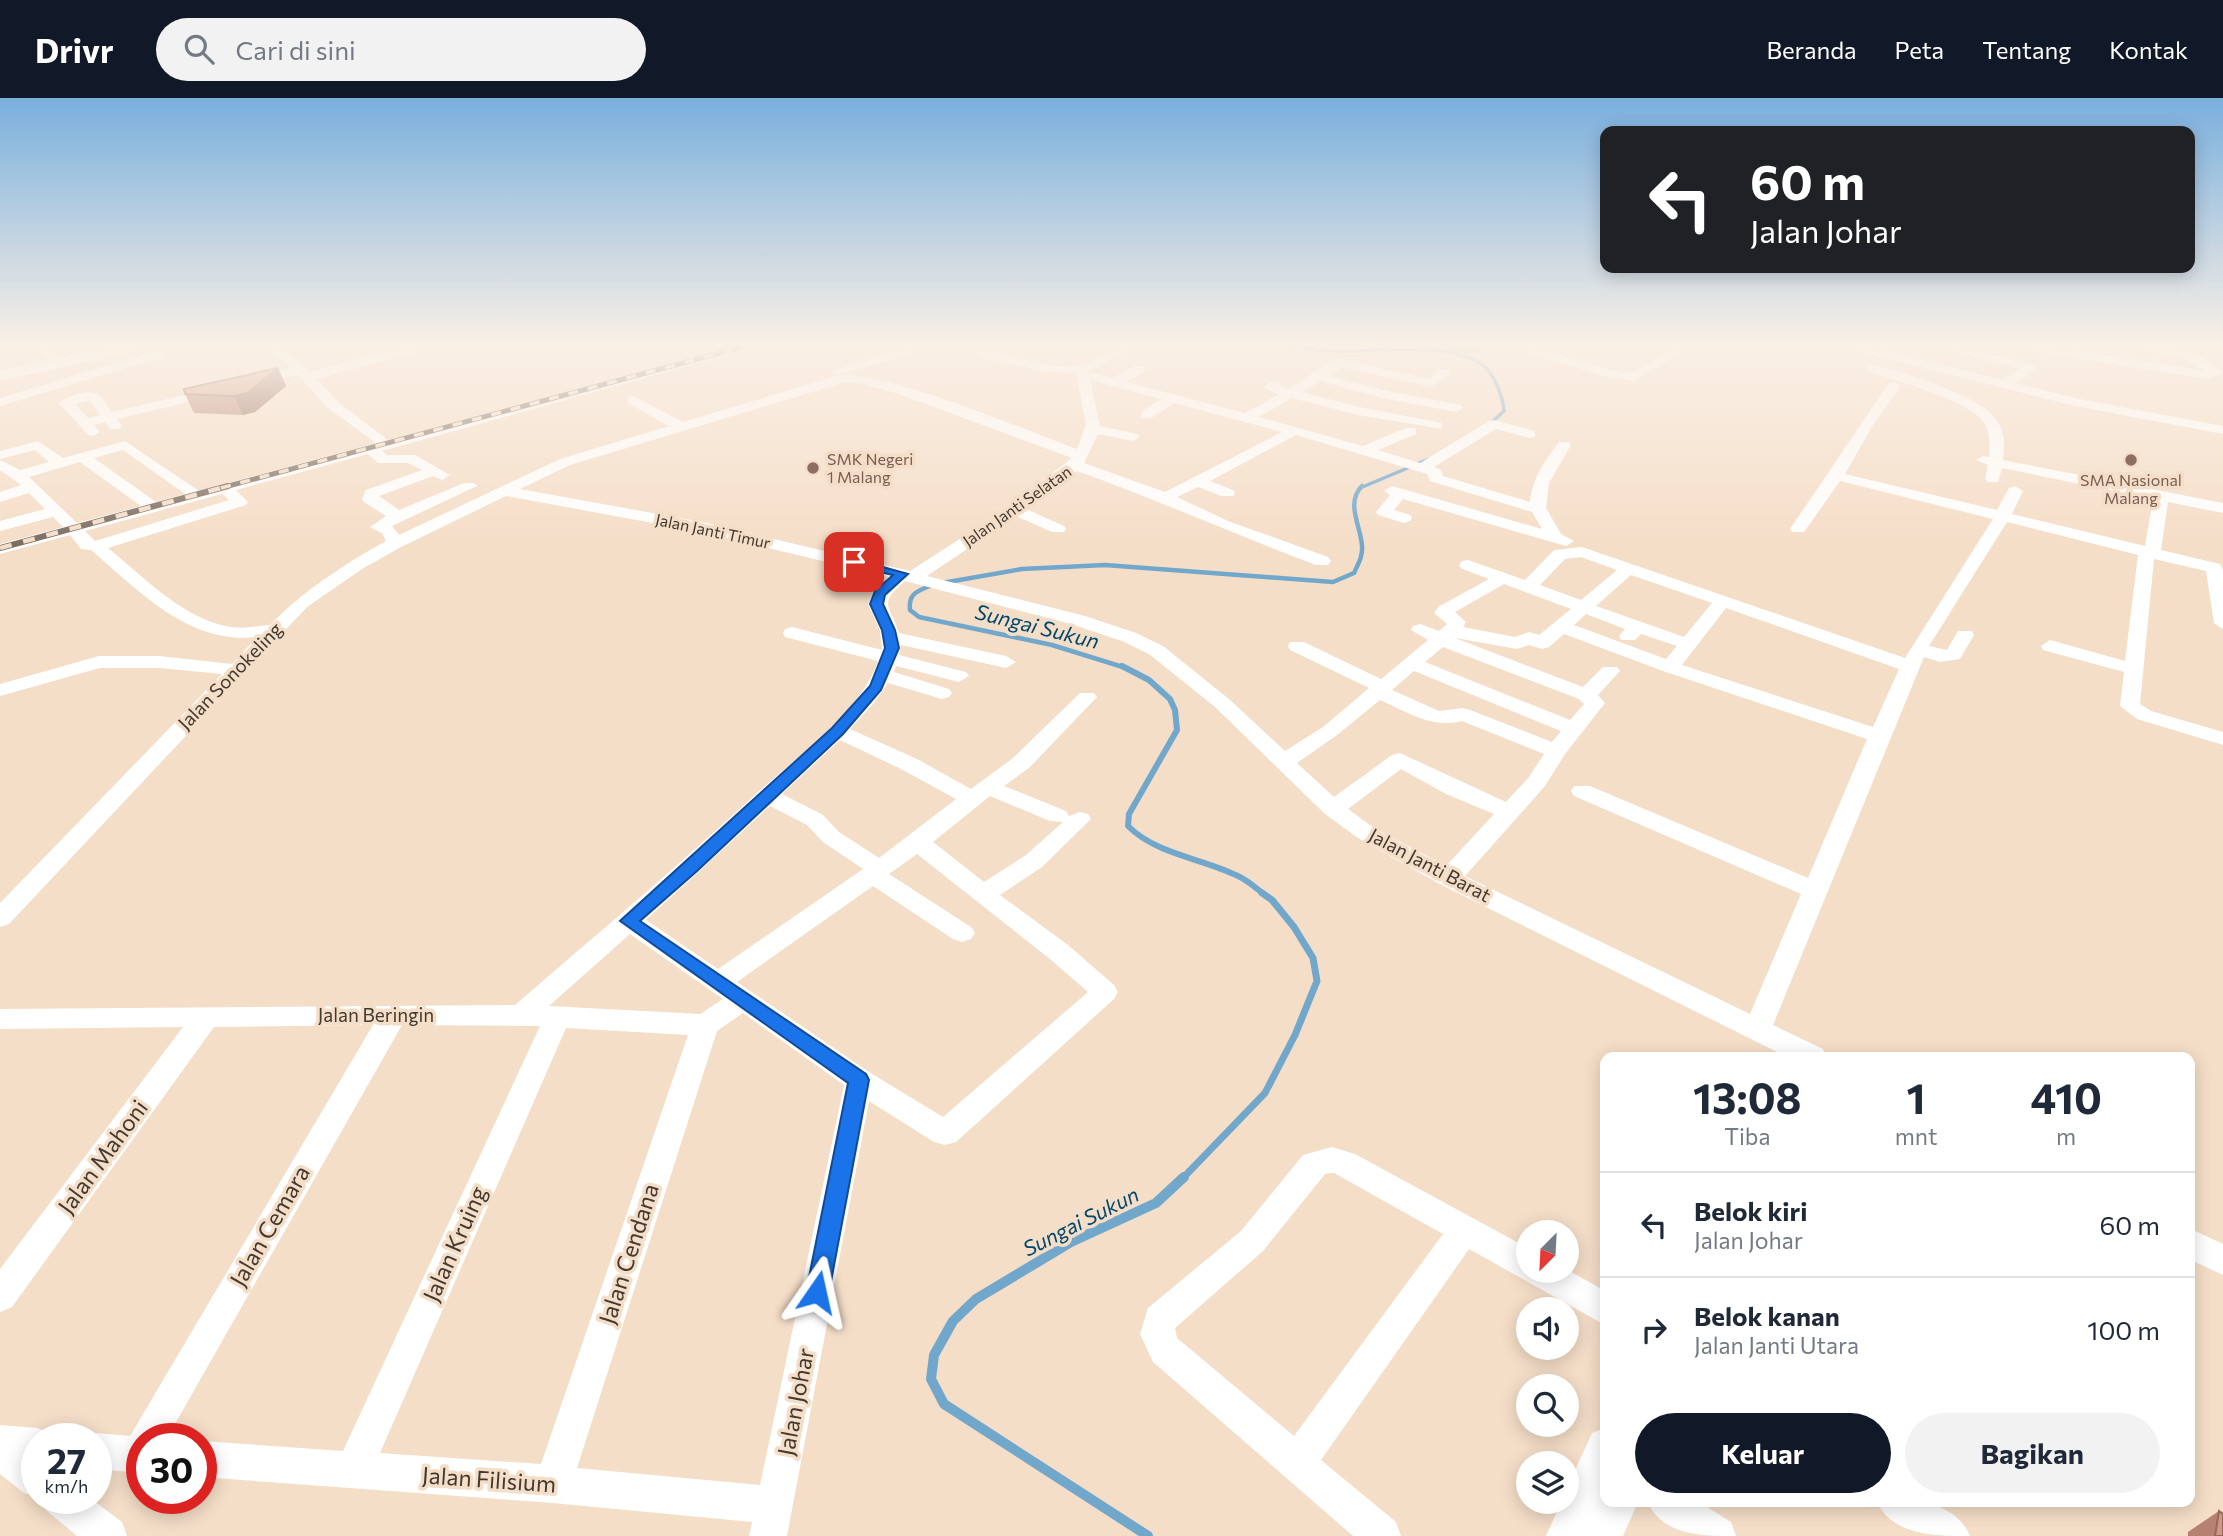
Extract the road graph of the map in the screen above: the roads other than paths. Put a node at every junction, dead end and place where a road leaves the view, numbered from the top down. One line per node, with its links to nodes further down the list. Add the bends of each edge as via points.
1 (74, 411): 21 (street)
2 (103, 411): 19 (street)
3 (138, 411): 19 (street)
4 (340, 411): 32 (street, Jalan Janti Timur)
5 (496, 411): 32 (street)
6 (505, 411): 32 (street)
7 (653, 411): 23 (street)
8 (735, 411): 23 (street, Jalan Sonokeling)
9 (954, 411): 38 (street, Jalan Sonokeling)
10 (1091, 411): 24 (street)
11 (1152, 411): 18 (street)
12 (1216, 411): 20 (street)
13 (1259, 411): 20 (street)
14 (1358, 411): 22 (street)
15 (1876, 411): 43 (street)
16 (1979, 411): 55 (street, via 1989,418 1997,441 1991,467)
17 (2120, 411): 25 (street)
18 (1146, 415)
19 (107, 418): 21 (street); 34 (street, via 129,441)
20 (1245, 419): 26 (street)
21 (84, 423): 34 (street)
22 (1437, 426)
23 (681, 427): 51 (street, Jalan Sonokeling, via 565,462)
24 (1092, 429): 30 (street); 38 (street, Jalan Janti Selatan)
25 (2223, 430)
26 (1294, 431): 31 (street); 45 (street)
27 (1411, 431): 35 (street)
28 (1349, 432): 31 (street)
29 (1530, 434): 42 (street, via 1494,424)
30 (1133, 437)
31 (1331, 441): 35 (street)
32 (376, 445): 41 (street, Jalan Janti Timur, via 383,460 410,458); 48 (street); 50 (street)
33 (1564, 445): 58 (street, via 1545,471 1538,489)
34 (118, 447): 37 (street); 50 (street)
35 (1363, 451): 42 (street)
36 (0, 455): 39 (street, via 38,445)
37 (83, 457): 39 (street); 57 (street)
38 (1078, 461): 56 (street); 60 (street, Jalan Janti Selatan)
39 (60, 463): 44 (street)
40 (0, 464): 44 (street)
41 (434, 471): 47 (street, Jalan Janti Timur); 62 (street, via 372,492 369,496)
42 (1426, 471): 52 (street, via 1428,484 1415,483); 58 (street)
43 (1836, 476): 63 (street); 68 (street)
44 (24, 480): 46 (street); 54 (street); 61 (street)
45 (1197, 481): 53 (street); 56 (street)
46 (0, 483)
47 (469, 486): 51 (street, Jalan Janti Timur); 62 (street)
48 (225, 488): 66 (street); 71 (street, via 240,502)
49 (2015, 491): 63 (street)
50 (192, 492): 57 (street)
51 (501, 492): 70 (street, Jalan Sonokeling); 78 (street, Jalan Janti Timur, via 702,527)
52 (1399, 492): 64 (street, via 1376,510); 69 (street)
53 (1227, 493)
54 (0, 496)
55 (2161, 496): 59 (street); 73 (street)
56 (1166, 498): 75 (street)
57 (149, 504): 66 (street)
58 (1538, 509): 69 (street)
59 (2223, 509)
60 (1015, 510): 67 (street); 78 (street, Jalan Janti Selatan)
61 (57, 511): 65 (street); 66 (street)
62 (398, 516): 70 (street, via 378,527 388,530)
63 (2002, 517): 73 (street); 96 (street)
64 (1404, 518)
65 (0, 526)
66 (72, 527): 71 (street, via 87,545); 72 (street)
67 (1058, 529)
68 (1798, 529)
69 (1554, 537): 74 (street, via 1587,547)
70 (394, 543): 86 (street, Jalan Sonokeling, via 326,584)
71 (96, 546): 86 (street, via 181,613 198,621 228,632)
72 (0, 547)
73 (2152, 552): 83 (street, via 2214,568); 100 (street, via 2146,556)
74 (1590, 555): 77 (street); 80 (street, via 1576,551 1560,554)
75 (1322, 561)
76 (1468, 565): 79 (street)
77 (1628, 569): 81 (street); 82 (street)
78 (912, 577): 95 (street, Jalan Janti Selatan, via 880,594 877,604); 114 (street, Jalan Janti Barat, via 1079,620 1144,644 1180,667)
79 (1503, 578): 80 (street); 89 (street, via 1443,612 1456,620)
80 (1528, 587): 82 (street)
81 (1722, 603): 91 (street); 96 (street)
82 (1584, 607): 84 (street); 85 (street)
83 (2223, 623)
84 (1562, 626): 89 (street, via 1542,643 1528,638 1517,643); 94 (street)
85 (1638, 627): 91 (street); 94 (street)
86 (275, 630): 101 (street, Jalan Sonokeling)
87 (1420, 630): 89 (street)
88 (792, 633): 95 (street)
89 (1447, 635): 98 (street); 107 (street)
90 (1965, 635): 96 (street, via 1953,655)
91 (1688, 644): 99 (street)
92 (1297, 646): 104 (street)
93 (2050, 646): 100 (street)
94 (1616, 647): 99 (street)
95 (887, 657): 97 (street); 103 (street); 106 (street); 110 (street, via 871,693)
96 (1914, 657): 111 (street)
97 (1006, 662)
98 (1411, 663): 104 (street); 109 (street)
99 (1670, 667): 111 (street)
100 (2133, 669): 112 (street, via 2130,706 2136,711)
101 (237, 670): 105 (street, via 99,662); 126 (street, Jalan Sonokeling)
102 (1610, 671): 107 (street)
103 (959, 676)
104 (1380, 689): 113 (street, via 1435,717 1463,714); 114 (street)
105 (0, 690)
106 (942, 693)
107 (1586, 695): 109 (street, via 1595,703)
108 (1087, 697): 115 (street, via 1034,752)
109 (1574, 729): 113 (street)
110 (837, 731): 115 (street); 117 (street)
111 (1879, 736): 124 (street)
112 (2223, 739)
113 (1556, 751): 119 (street)
114 (1284, 762): 118 (street, Jalan Janti Barat)
115 (979, 792): 120 (street); 121 (street)
116 (1582, 792): 124 (street)
117 (766, 796): 122 (street, via 815,820); 127 (street)
118 (1333, 809): 119 (street, via 1400,760); 123 (street, Jalan Janti Barat)
119 (1510, 812): 123 (street)
120 (1069, 817): 125 (street, via 1034,861)
121 (916, 843): 122 (street); 125 (street)
122 (875, 872): 128 (street); 129 (street)
123 (1449, 878): 137 (street, Jalan Janti Barat)
124 (1816, 891): 137 (street)
125 (983, 894): 139 (street, via 1105,992 945,1133)
126 (0, 918)
127 (629, 921): 129 (street); 132 (street)
128 (962, 933)
129 (718, 982): 130 (street)
130 (744, 999): 136 (street); 139 (street)
131 (394, 1014): 132 (street, Jalan Beringin); 133 (street, Jalan Beringin); 147 (street, Jalan Cemara)
132 (521, 1015): 134 (street, Jalan Beringin)
133 (206, 1017): 135 (street, Jalan Beringin); 145 (street, Jalan Mahoni)
134 (557, 1018): 136 (street, Jalan Beringin); 155 (street, Jalan Kruing)
135 (0, 1019)
136 (705, 1025): 156 (street, Jalan Cendana)
137 (1757, 1030): 138 (street, Jalan Janti Barat)
138 (1801, 1052)
139 (859, 1080): 161 (street, Jalan Johar)
140 (1465, 1229): 142 (street); 153 (street); 153 (street, via 1344,1163 1325,1160 1314,1164 1252,1241 1160,1319 1157,1334 1165,1350)
141 (2195, 1246): 143 (street)
142 (1516, 1258)
143 (2223, 1260)
144 (1560, 1283): 146 (street)
145 (0, 1296)
146 (1600, 1306)
147 (157, 1423)
148 (0, 1443): 149 (street)
149 (21, 1445)
150 (0, 1450): 154 (street)
151 (1600, 1457): 164 (street)
152 (217, 1460): 155 (street, Jalan Filisium)
153 (1297, 1463): 163 (street)
154 (21, 1466)
155 (354, 1469): 156 (street, Jalan Filisium)
156 (553, 1484): 161 (street, Jalan Filisium)
157 (1617, 1507): 165 (street)
158 (1674, 1507): 166 (street)
159 (1904, 1507): 167 (street)
160 (80, 1514): 162 (street)
161 (772, 1520)
162 (108, 1536)
163 (1382, 1536)
164 (1565, 1536)
165 (1603, 1536)
166 (1717, 1536)
167 (1951, 1536)

